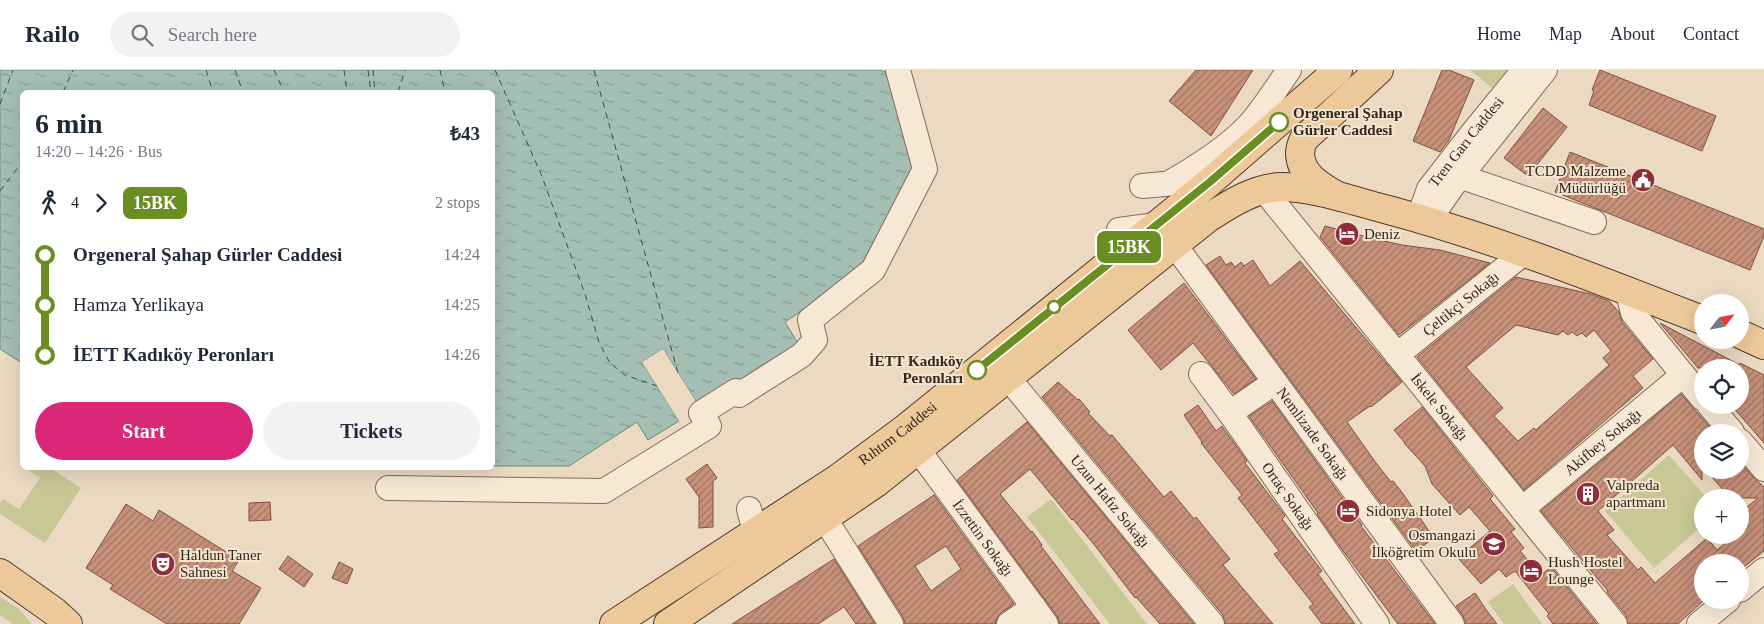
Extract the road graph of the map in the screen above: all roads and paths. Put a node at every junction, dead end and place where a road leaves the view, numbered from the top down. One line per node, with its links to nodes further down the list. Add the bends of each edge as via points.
1 (898, 70): 36 (street, via 925,169 873,270 810,320 815,340 802,355 739,395 736,391 701,413 709,426 604,491)
2 (1289, 70): 11 (street, via 1254,120 1220,150)
3 (1314, 70): 8 (main road)
4 (1338, 70): 8 (main road, Rıhtım Caddesi)
5 (1379, 70): 14 (main road, via 1304,139 1300,154 1304,169 1315,183)
6 (1524, 70): 9 (street, Tren Garı Caddesi)
7 (1545, 70): 9 (street)
8 (1293, 109): 10 (main road, Rıhtım Caddesi)
9 (1452, 173): 15 (street, via 1436,210); 16 (street)
10 (1211, 181): 11 (street); 18 (main road, Rıhtım Caddesi)
11 (1171, 182): 12 (street)
12 (1142, 186)
13 (1264, 190): 14 (main road, via 1294,188); 18 (main road, Rıhtım Caddesi, via 1239,198 1208,218); 24 (street, İskele Sokağı)
14 (1339, 197): 15 (main road)
15 (1422, 219): 19 (main road)
16 (1594, 222)
17 (1120, 230): 18 (street)
18 (1165, 234): 27 (main road, Rıhtım Caddesi); 28 (street, Nemlizade Sokağı); 39 (main road, Rıhtım Caddesi, via 837,479)
19 (1525, 252): 20 (main road); 24 (street, Çeltikçi Sokağı)
20 (1631, 292): 21 (main road); 26 (street, via 1633,314)
21 (1694, 317)
22 (1749, 338): 23 (main road)
23 (1764, 345)
24 (1397, 355): 37 (street, İskele Sokağı)
25 (1201, 374): 30 (street, Ortaç Sokağı)
26 (1683, 375): 29 (street); 37 (street, Akifbey Sokağı)
27 (1008, 378): 33 (main road, Rıhtım Caddesi); 53 (street, Uzun Hafız Sokağı)
28 (1275, 382): 30 (street); 55 (street, Nemlizade Sokağı)
29 (1694, 388)
30 (1230, 413): 54 (street, Ortaç Sokağı)
31 (1716, 414): 32 (street)
32 (1725, 424)
33 (918, 451): 38 (main road, Rıhtım Caddesi); 47 (street, İzzettin Sokağı)
34 (1749, 452): 35 (street)
35 (1764, 469)
36 (388, 488)
37 (1522, 509): 56 (street, İskele Sokağı)
38 (825, 519): 40 (main road, Rıhtım Caddesi); 51 (street)
39 (752, 520): 40 (street, via 765,545); 41 (main road, Rıhtım Caddesi)
40 (775, 552): 45 (main road, Rıhtım Caddesi)
41 (704, 557): 45 (street, via 720,566 726,574); 49 (main road, Rıhtım Caddesi)
42 (1764, 570): 44 (street)
43 (0, 573): 48 (main road)
44 (1749, 582)
45 (726, 585): 50 (main road, Rıhtım Caddesi)
46 (1717, 609): 57 (street)
47 (1040, 616): 52 (street)
48 (68, 624)
49 (614, 624)
50 (668, 624)
51 (891, 624)
52 (1009, 624)
53 (1212, 624)
54 (1378, 624)
55 (1452, 624)
56 (1615, 624)
57 (1699, 624)

